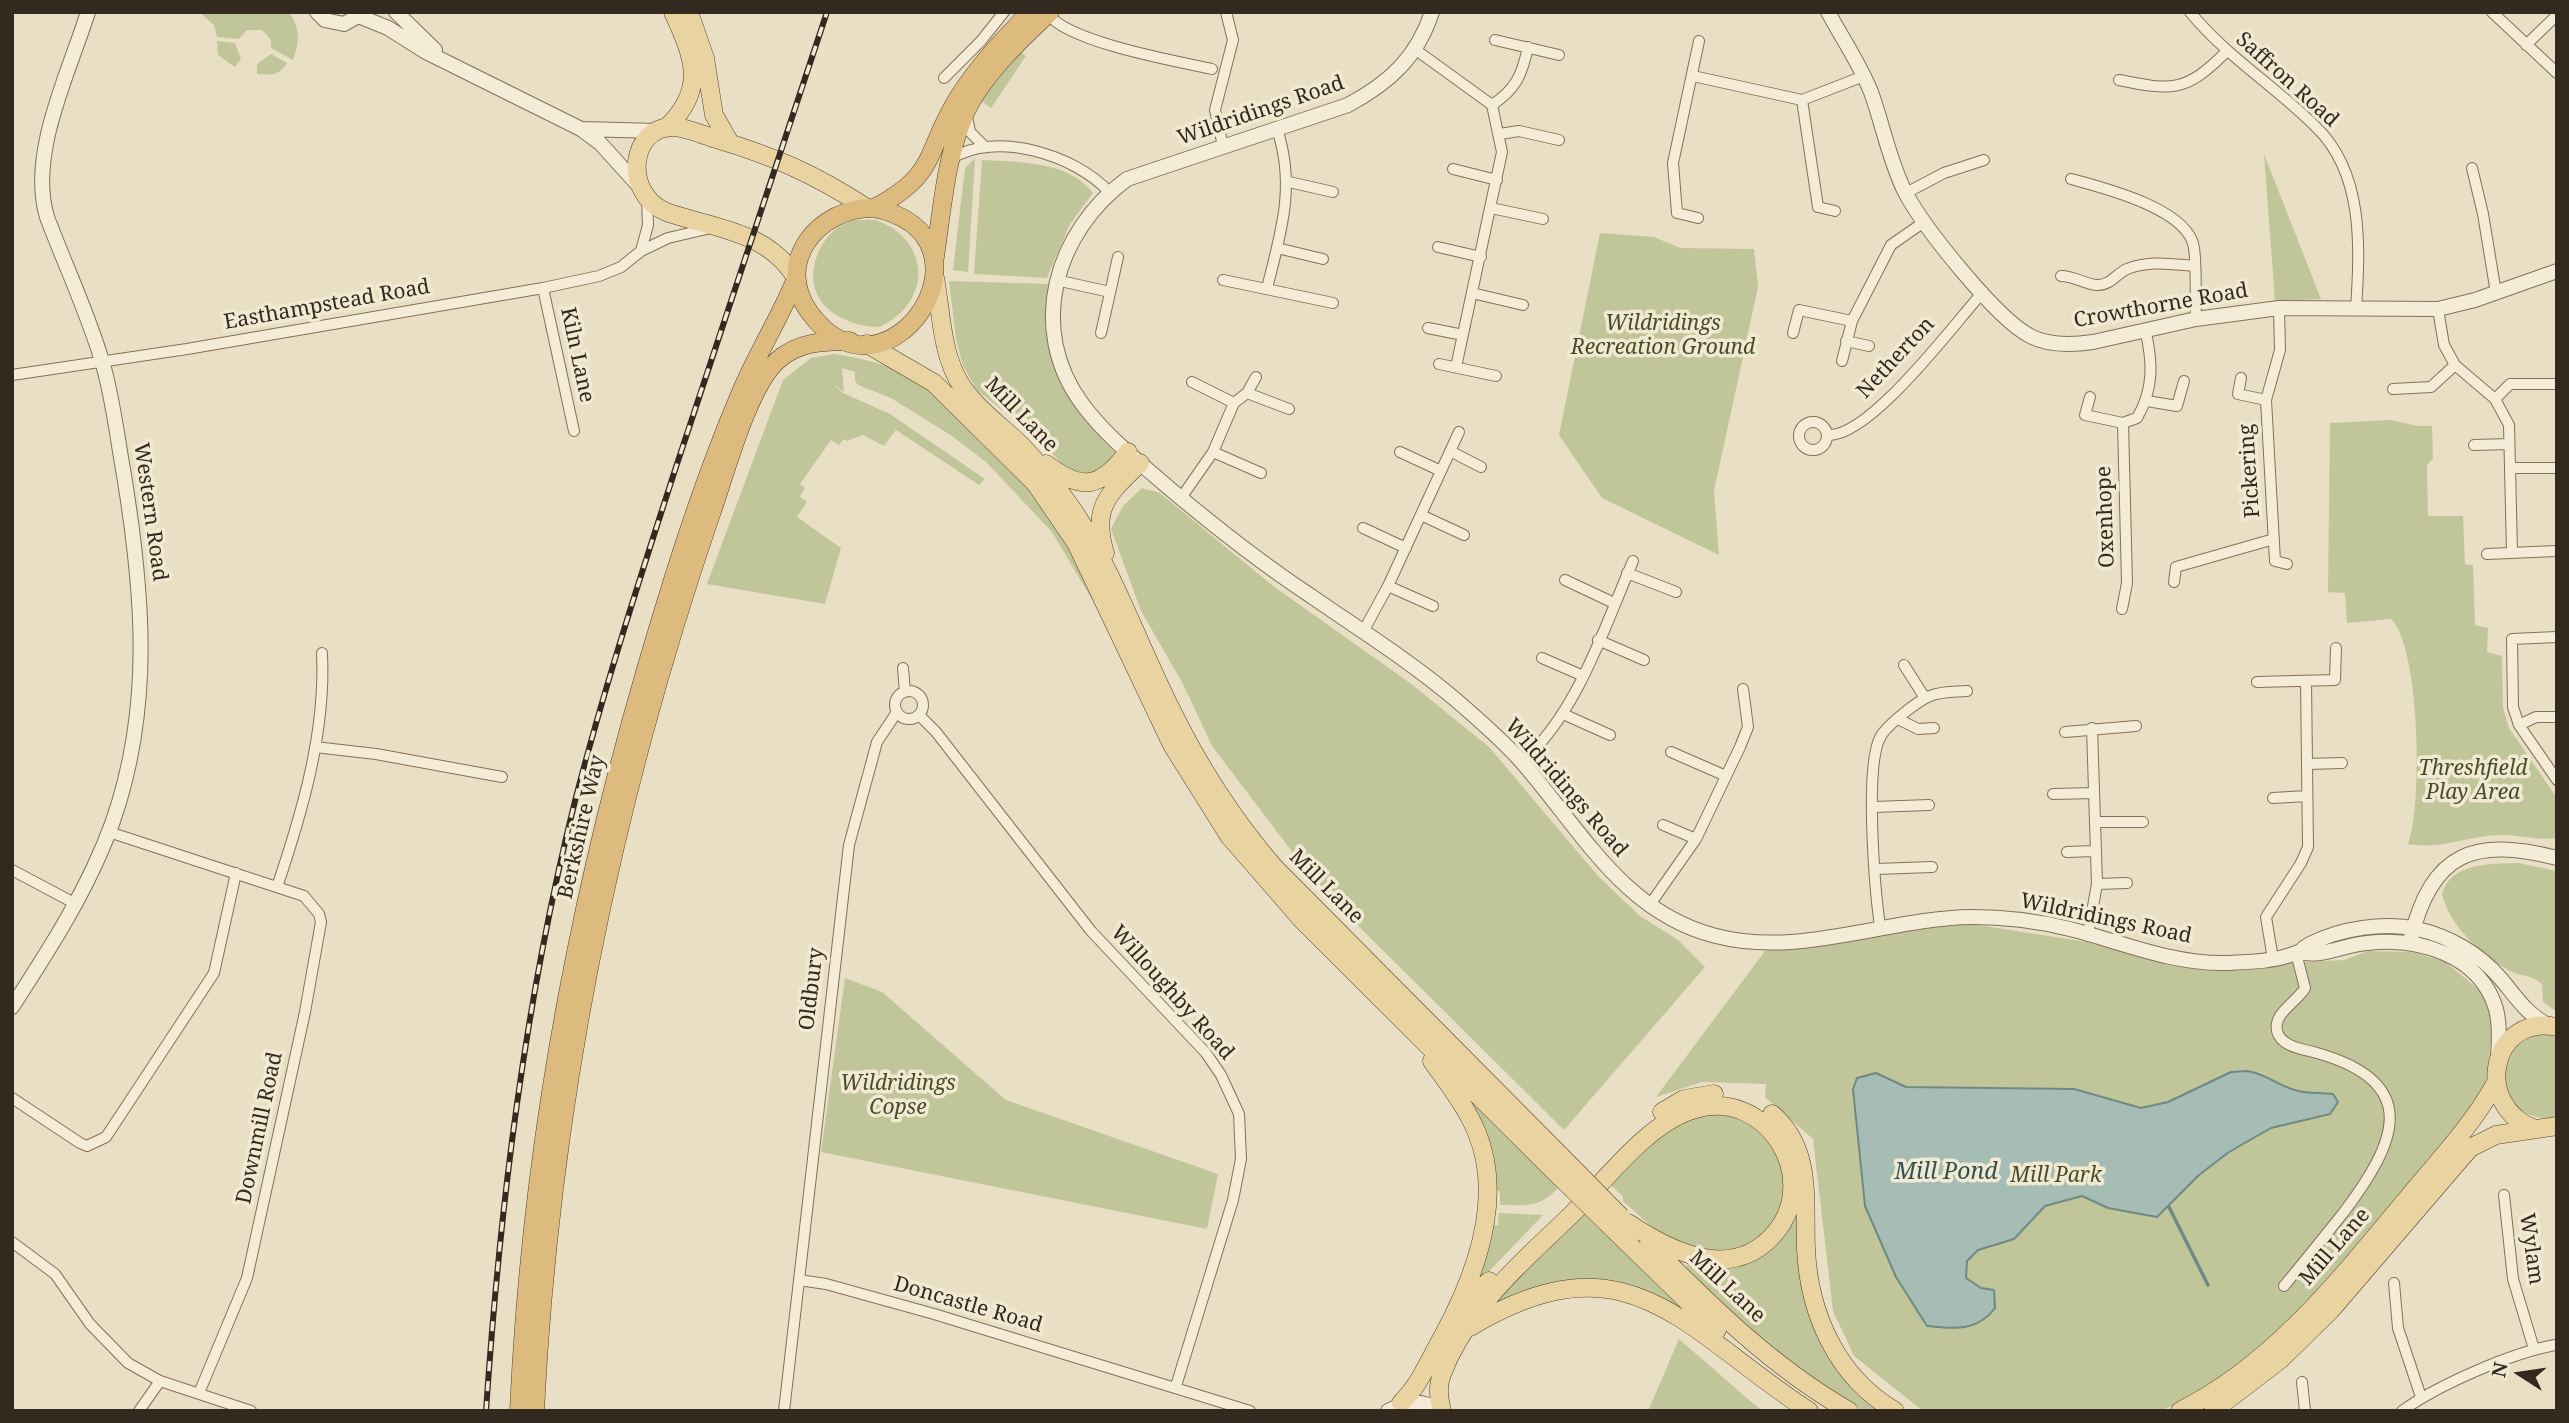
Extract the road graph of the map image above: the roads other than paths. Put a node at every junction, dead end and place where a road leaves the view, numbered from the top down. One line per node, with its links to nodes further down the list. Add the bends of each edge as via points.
1 (88, 12): 93 (street, Western Road, via 51,127 42,183 47,217)
2 (317, 12): 13 (street, via 337,24)
3 (396, 12): 22 (street)
4 (673, 12): 34 (main road, via 694,81 690,100)
5 (689, 12): 37 (main road, via 705,58 714,115)
6 (1004, 12): 27 (street)
7 (1432, 12): 19 (street, Wildridings Road)
8 (1828, 12): 26 (street, Crowthorne Road)
9 (2190, 12): 20 (street, Saffron Road)
10 (2492, 12): 17 (street)
11 (1043, 13): 23 (street, via 1068,30); 31 (highway); 51 (highway, via 991,54 960,96 922,174 898,194)
12 (1228, 13): 39 (street, via 1233,40 1215,110)
13 (363, 15): 22 (street)
14 (2557, 15): 17 (street)
15 (1495, 40): 18 (street)
16 (1699, 41): 25 (street)
17 (2526, 44): 24 (street)
18 (1528, 47): 21 (street); 30 (street, via 1521,78)
19 (1416, 50): 30 (street); 33 (street, Wildridings Road, via 1393,77 1348,105)
20 (2226, 52): 28 (street, via 2201,77 2180,86 2156,88); 80 (street, Saffron Road, via 2318,128 2341,163 2356,215)
21 (1559, 55)
22 (441, 57): 32 (street)
23 (1212, 69)
24 (2557, 73)
25 (1693, 76): 29 (street); 54 (street, via 1673,163 1677,213)
26 (1864, 76): 29 (street); 50 (street, Crowthorne Road)
27 (944, 78)
28 (2119, 80)
29 (1802, 100): 53 (street, via 1818,207)
30 (1492, 105): 35 (street)
31 (967, 109): 38 (street, via 970,132); 40 (highway)
32 (581, 129): 34 (street); 48 (street, via 600,143)
33 (1277, 129): 39 (street, Wildridings Road); 46 (street)
34 (662, 130): 37 (main road, via 681,128); 48 (main road, via 639,154)
35 (1500, 134): 36 (street, via 1518,131); 45 (street)
36 (1559, 140)
37 (730, 143): 51 (main road, via 796,166)
38 (984, 146): 40 (street); 49 (street, via 1070,162)
39 (1223, 146): 49 (street, Wildridings Road, via 1127,179)
40 (951, 159): 65 (highway)
41 (1984, 160): 50 (street, via 1944,173)
42 (2472, 168): 76 (street)
43 (1453, 169): 45 (street)
44 (2085, 170): 64 (street, via 2077,181 2157,208 2181,222 2194,246)
45 (1497, 180): 52 (street)
46 (1289, 182): 47 (street); 59 (street)
47 (1334, 191)
48 (642, 192): 57 (main road, via 666,212); 60 (street, via 648,225)
49 (1109, 192): 69 (street, Wildridings Road, via 1071,240)
50 (1906, 193): 56 (street, Crowthorne Road)
51 (870, 208): 65 (highway, via 908,221 923,238); 68 (highway, via 836,214 819,226 804,247)
52 (1491, 208): 55 (street); 62 (street)
53 (1835, 211)
54 (1698, 218)
55 (1543, 219)
56 (1924, 222): 74 (street, Crowthorne Road); 83 (street, via 1891,245)
57 (713, 228): 60 (street, Easthampstead Road, via 677,235); 68 (main road, via 768,246)
58 (1438, 247): 62 (street)
59 (1277, 248): 63 (street); 72 (street)
60 (641, 251): 71 (street, Easthampstead Road, via 621,267 599,276)
61 (1118, 257): 73 (street)
62 (1481, 257): 75 (street)
63 (1323, 258)
64 (2194, 266): 67 (street, via 2148,262 2099,285); 82 (street)
65 (934, 270): 90 (highway, via 925,306 911,327 887,340); 118 (main road, Mill Lane, via 945,341 956,376)
66 (2557, 271): 76 (street, Crowthorne Road)
67 (2061, 275)
68 (796, 280): 90 (highway, via 817,321); 220 (highway, Berkshire Way, via 741,391 679,561 636,703 574,967)
69 (1056, 280): 73 (street); 122 (street, Wildridings Road, via 1053,329 1065,373 1082,405)
70 (1223, 280): 72 (street)
71 (543, 288): 93 (street, Easthampstead Road); 113 (street, Kiln Lane)
72 (1267, 288): 77 (street)
73 (1110, 292): 86 (street)
74 (1983, 292): 85 (street, Crowthorne Road, via 2021,331 2041,341 2076,344); 115 (street, Netherton, via 1887,400 1838,436)
75 (1472, 293): 78 (street); 88 (street)
76 (2496, 293): 81 (street, Crowthorne Road)
77 (1333, 303)
78 (1523, 305)
79 (2279, 308): 80 (street, Crowthorne Road); 82 (street, Crowthorne Road); 108 (street, Pickering, via 2280,350)
80 (2356, 309): 81 (street, Crowthorne Road)
81 (2438, 309): 95 (street, via 2444,345)
82 (2196, 319): 85 (street, Crowthorne Road)
83 (1852, 321): 87 (street, via 1799,310); 89 (street)
84 (1428, 328): 88 (street)
85 (2146, 329): 109 (street, via 2153,364)
86 (1101, 333)
87 (1793, 333)
88 (1462, 335): 96 (street)
89 (1846, 341): 91 (street); 92 (street)
90 (858, 342): 212 (main road, Mill Lane, via 934,383 1035,483 1076,543 1172,745 1209,808 1276,891); 220 (highway, Berkshire Way, via 803,345 772,366 754,396 663,664 615,842)
91 (1869, 346)
92 (1842, 361)
93 (103, 362): 97 (street, Easthampstead Road); 192 (street, Western Road, via 134,534 143,638 138,711)
94 (1439, 364): 96 (street)
95 (2455, 365): 104 (street, via 2431,387); 107 (street)
96 (1456, 367): 98 (street)
97 (12, 375)
98 (1496, 376)
99 (1256, 377): 105 (street)
100 (2241, 378): 108 (street, Pickering, via 2238,394)
101 (2184, 381): 109 (street, via 2177,406)
102 (1192, 382): 110 (street)
103 (2557, 384): 107 (street, via 2510,384)
104 (2393, 389)
105 (1247, 393): 110 (street); 111 (street)
106 (2090, 397): 112 (street, via 2085,415)
107 (2495, 399): 116 (street, via 2505,412)
108 (2266, 400): 132 (street, Pickering)
109 (2147, 401): 112 (street, via 2137,418)
110 (1234, 403): 119 (street)
111 (1289, 409)
112 (2123, 423): 147 (street, Oxenhope, via 2127,583)
113 (574, 431)
114 (1459, 432): 121 (street)
115 (1827, 435)
116 (2509, 444): 117 (street); 125 (street)
117 (2474, 445)
118 (1023, 448): 122 (main road, via 1060,475 1086,483 1103,478); 143 (main road, Mill Lane, via 1077,517)
119 (1213, 452): 127 (street); 128 (street)
120 (1400, 452): 126 (street)
121 (1450, 452): 123 (street); 126 (street)
122 (1134, 457): 128 (street, Wildridings Road); 143 (main road, via 1109,494 1099,520)
123 (1481, 467)
124 (2554, 467): 125 (street)
125 (2510, 468): 135 (street)
126 (1441, 471): 129 (street)
127 (1261, 473)
128 (1181, 498): 148 (street, Wildridings Road, via 1252,555)
129 (1421, 515): 131 (street); 133 (street)
130 (1363, 528): 133 (street)
131 (1464, 535)
132 (2274, 539): 138 (street, Pickering, via 2275,561); 141 (street, Pickering, via 2176,567)
133 (1406, 548): 142 (street)
134 (2556, 551): 135 (street)
135 (2512, 552): 136 (street)
136 (2487, 554)
137 (1633, 561): 139 (street)
138 (2287, 564)
139 (1627, 573): 144 (street); 145 (street)
140 (1566, 580): 145 (street)
141 (2174, 582)
142 (1388, 586): 146 (street); 148 (street)
143 (1117, 589): 219 (main road, Mill Lane, via 1191,748 1252,842)
144 (1676, 592)
145 (1614, 603): 150 (street)
146 (1433, 606)
147 (2122, 609)
148 (1364, 630): 177 (street, Wildridings Road, via 1453,698)
149 (2557, 637): 169 (street, via 2512,639 2513,707)
150 (1598, 640): 154 (street); 157 (street)
151 (2336, 648): 158 (street, via 2335,680)
152 (322, 653): 175 (street)
153 (1542, 657): 157 (street)
154 (1644, 660)
155 (1904, 665): 163 (street)
156 (904, 668): 162 (street)
157 (1581, 675): 165 (street)
158 (2306, 681): 159 (street); 179 (street)
159 (2257, 682)
160 (1743, 689): 180 (street, via 1748,727)
161 (1967, 691): 163 (street)
162 (905, 692): 164 (street, via 896,700); 166 (street, via 920,698)
163 (1925, 698): 168 (street)
164 (897, 712): 166 (street, via 907,719); 225 (street, Oldbury, via 877,743 849,845)
165 (1563, 714): 174 (street); 177 (street)
166 (919, 715): 234 (street, Willoughby Road, via 1091,931 1206,1053 1232,1096 1241,1123 1241,1159 1233,1200)
167 (2557, 717): 169 (street, via 2536,717)
168 (1899, 719): 172 (street, via 1918,729); 188 (street, via 1880,737 1874,754)
169 (2519, 725): 182 (street)
170 (2136, 726): 171 (street)
171 (2092, 727): 173 (street); 183 (street)
172 (1934, 728)
173 (2065, 732)
174 (1610, 735)
175 (315, 747): 181 (street); 203 (street)
176 (1671, 752): 180 (street)
177 (1522, 762): 205 (street, Wildridings Road, via 1607,869)
178 (2342, 763): 179 (street)
179 (2308, 764): 185 (street)
180 (1726, 776): 193 (street)
181 (502, 777)
182 (2557, 780)
183 (2093, 793): 184 (street); 189 (street)
184 (2053, 794)
185 (2307, 796): 186 (street); 210 (street, via 2308,847 2266,917)
186 (2273, 798)
187 (1929, 805): 188 (street)
188 (1874, 807): 198 (street)
189 (2095, 822): 190 (street); 194 (street)
190 (2143, 822)
191 (1663, 825): 193 (street)
192 (109, 832): 200 (street, Downmill Road); 204 (street, Western Road)
193 (1696, 839): 205 (street)
194 (2095, 851): 195 (street); 202 (street)
195 (2067, 852)
196 (2557, 859): 208 (street, via 2511,849 2464,857 2443,870 2427,888)
197 (1932, 867): 198 (street)
198 (1876, 869): 206 (street)
199 (12, 870): 204 (street)
200 (236, 873): 203 (street, Downmill Road); 216 (street, via 214,973 106,1137 87,1146 79,1143)
201 (2127, 883): 202 (street)
202 (2097, 884): 207 (street)
203 (277, 887): 235 (street, Downmill Road, via 312,903 321,922 319,942 247,1278)
204 (76, 904): 211 (street, Western Road)
205 (1649, 906): 206 (street, Wildridings Road, via 1693,930 1740,941 1779,943)
206 (1881, 926): 207 (street, Wildridings Road, via 1998,918)
207 (2088, 934): 210 (street, Wildridings Road, via 2200,961)
208 (2411, 935): 209 (street, Wildridings Road, via 2387,926 2357,929 2311,943); 213 (street, Wildridings Road, via 2449,940 2473,953 2529,1014); 214 (street, Wildridings Road, via 2468,968 2485,987 2498,1020)
209 (2297, 953): 210 (street, Wildridings Road); 227 (street, via 2305,988 2280,1015 2278,1034 2297,1048 2346,1062 2381,1087 2387,1100 2389,1141 2365,1184)
210 (2273, 959)
211 (12, 1007)
212 (1404, 1021): 219 (main road, Mill Lane); 228 (main road, via 1461,1101 1478,1134 1486,1167 1486,1221)
213 (2554, 1026): 214 (main road, via 2515,1035)
214 (2498, 1059): 215 (main road, Mill Lane)
215 (2495, 1084): 218 (main road, via 2507,1110); 249 (main road, Mill Lane, via 2445,1153 2322,1298 2246,1368)
216 (12, 1098)
217 (2557, 1126): 218 (main road, Mill Lane)
218 (2535, 1129): 250 (main road, Mill Lane, via 2496,1135 2470,1148 2322,1319 2281,1359)
219 (1557, 1163): 223 (main road, Mill Lane, bridge)
220 (550, 1164): 222 (highway, Berkshire Way)
221 (2504, 1195): 231 (street, Wylam, via 2514,1279)
222 (544, 1210): 240 (highway, Berkshire Way); 241 (highway, Berkshire Way)
223 (1620, 1222): 229 (main road, via 1694,1257 1723,1260 1748,1254 1772,1237 1786,1216 1793,1180 1787,1154 1769,1127 1745,1112 1714,1106 1677,1116 1632,1152 1484,1303); 246 (main road, Mill Lane, via 1759,1368); 247 (main road, Mill Lane, via 1761,1350)
224 (12, 1242): 232 (street, via 55,1274 114,1352)
225 (799, 1280): 234 (street, Doncastle Road, via 912,1308); 242 (street)
226 (2394, 1283): 236 (street, via 2398,1328)
227 (2284, 1286)
228 (1456, 1312): 237 (main road, via 1419,1384); 248 (main road, via 1660,1113 1695,1096 1740,1097 1774,1116 1796,1145 1806,1181 1807,1265 1820,1321 1847,1370)
229 (1465, 1330): 244 (main road, via 1441,1377); 245 (main road, via 1501,1309 1555,1290 1603,1288 1632,1294 1699,1328)
230 (2554, 1345): 231 (street)
231 (2534, 1349): 236 (street)
232 (160, 1381): 235 (street); 238 (street)
233 (2302, 1382): 251 (street)
234 (1176, 1386): 243 (street, Doncastle Road)
235 (199, 1393): 239 (street)
236 (2421, 1397): 252 (street)
237 (1394, 1407): 244 (street, via 1423,1403)
238 (139, 1411)
239 (251, 1411)
240 (519, 1411)
241 (535, 1411)
242 (784, 1411)
243 (1250, 1411)
244 (1442, 1411)
245 (1809, 1411)
246 (1822, 1411)
247 (1849, 1411)
248 (1895, 1411)
249 (2180, 1411)
250 (2213, 1411)
251 (2305, 1411)
252 (2402, 1411)

